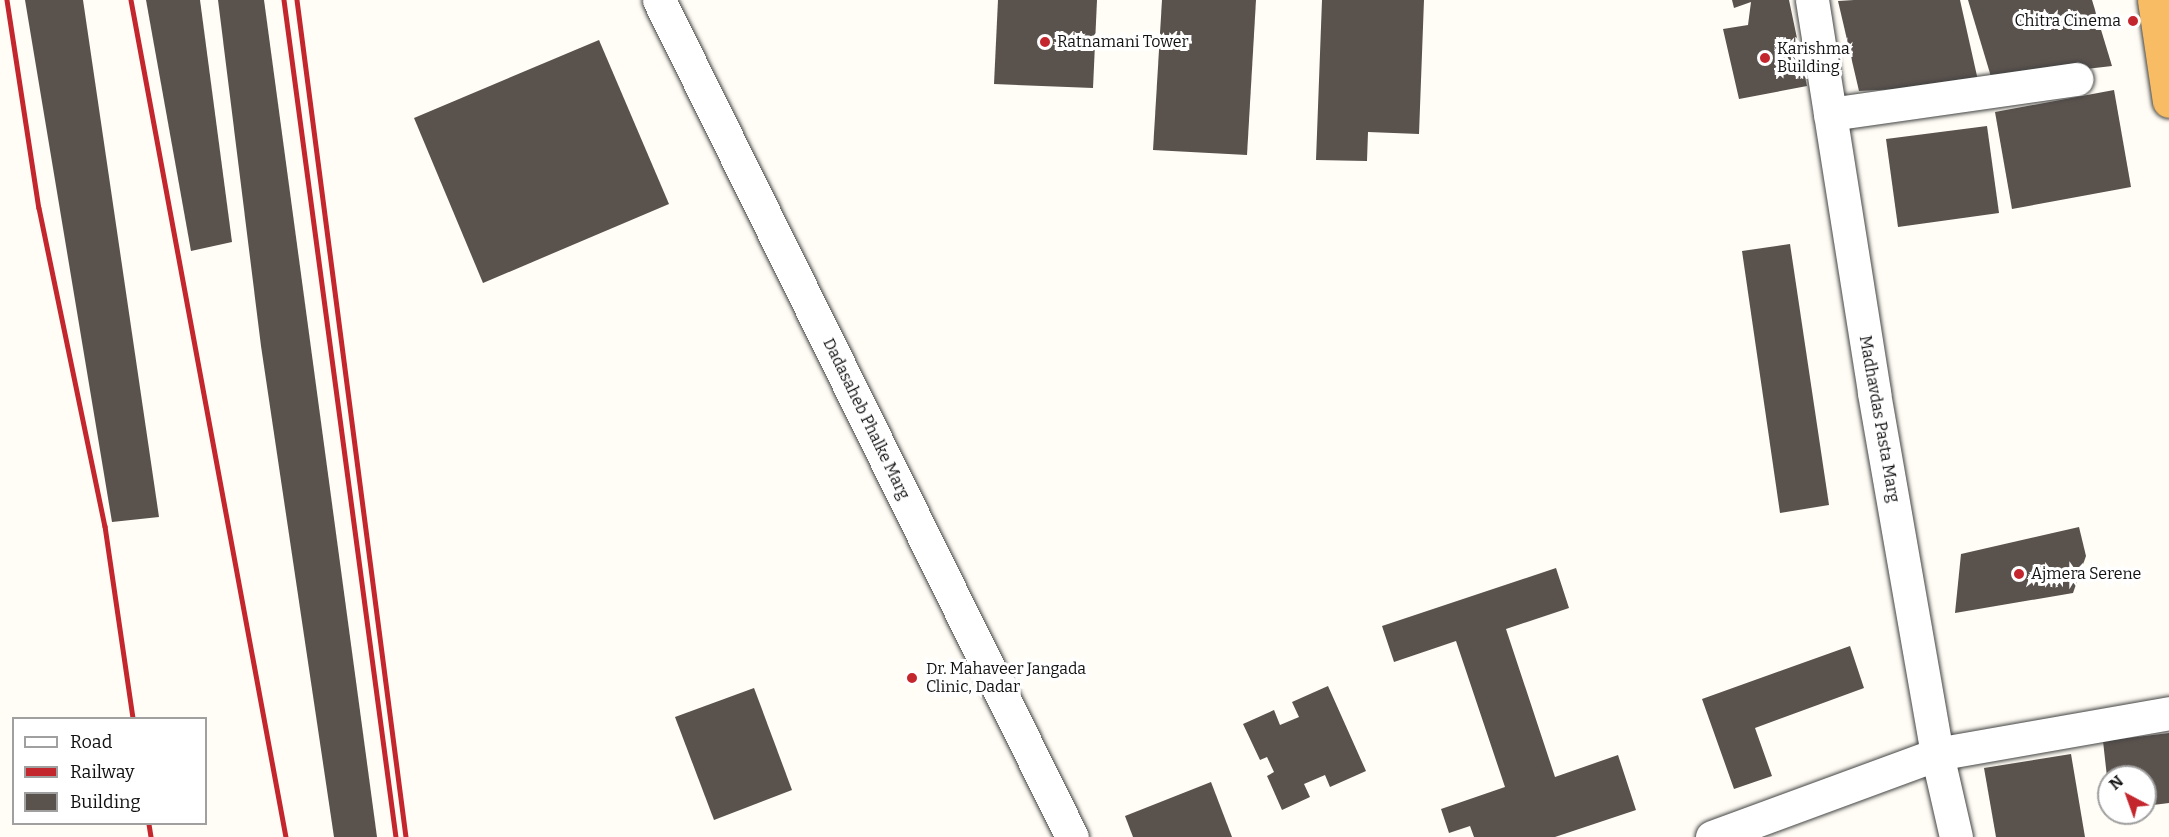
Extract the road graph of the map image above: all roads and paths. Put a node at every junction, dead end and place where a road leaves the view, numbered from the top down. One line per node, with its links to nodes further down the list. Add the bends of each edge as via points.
1 (659, 0): 9 (street, Dadasaheb Phalke Marg)
2 (1812, 0): 6 (street, Madhavdas Pasta Marg)
3 (2154, 0): 5 (highway)
4 (2077, 79): 6 (street)
5 (2169, 101)
6 (1830, 114): 8 (street, Madhavdas Pasta Marg)
7 (2169, 713): 8 (street)
8 (1936, 754): 10 (street); 11 (street, Madhavdas Pasta Marg)
9 (1072, 837)
10 (1712, 837)
11 (1956, 837)

